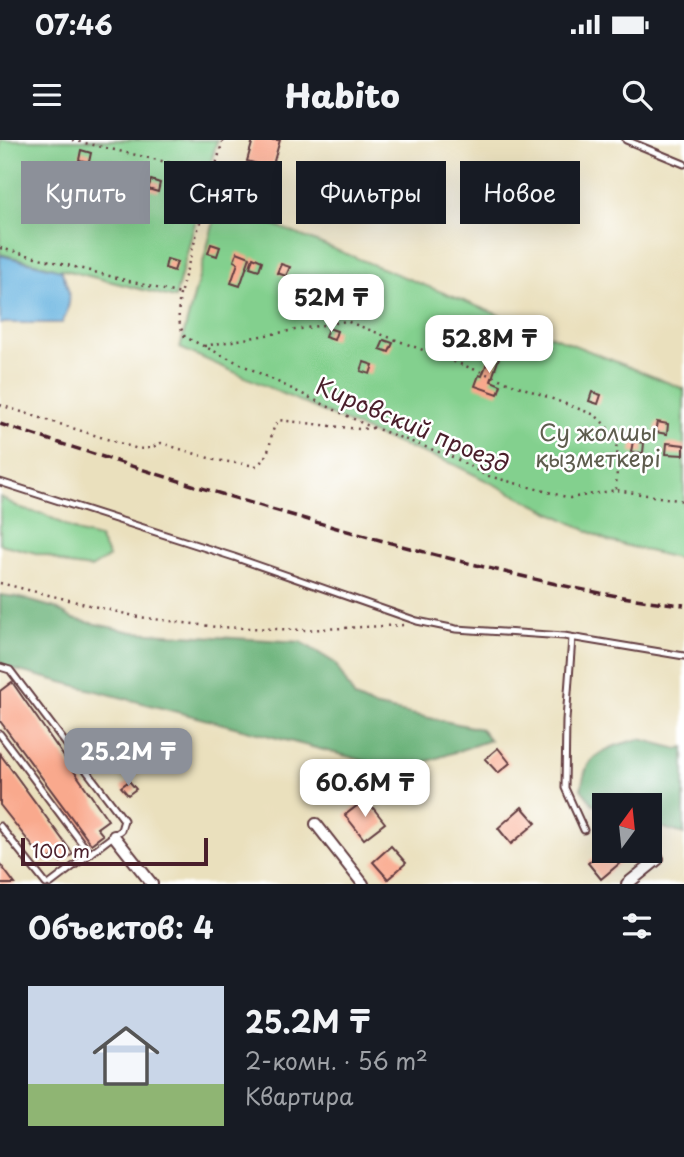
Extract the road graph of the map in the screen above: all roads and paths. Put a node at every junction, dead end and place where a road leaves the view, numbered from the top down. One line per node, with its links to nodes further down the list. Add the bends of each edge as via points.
1 (72, 140): 4 (path)
2 (223, 140): 5 (path)
3 (626, 140): 6 (lane)
4 (164, 161)
5 (217, 161)
6 (684, 164)
7 (200, 224): 9 (path)
8 (0, 248): 9 (path)
9 (180, 294): 10 (path, Кировский проезд, via 180,327 185,337)
10 (204, 346): 12 (path, Кировский проезд); 14 (path, via 346,321 595,415 617,441)
11 (0, 405): 12 (path, via 138,449 160,443 215,460 257,466 268,456 278,420)
12 (376, 428): 14 (path, Кировский проезд, via 455,458 485,475 570,498)
13 (0, 482): 17 (lane)
14 (616, 490): 15 (path, Кировский проезд)
15 (684, 501)
16 (0, 583): 17 (path, via 138,617 217,628 303,630)
17 (417, 621): 18 (lane, via 456,629)
18 (572, 638): 19 (lane); 24 (lane, via 565,788)
19 (684, 656)
20 (0, 667): 25 (lane, via 10,670 124,820)
21 (0, 734): 26 (lane)
22 (316, 824): 30 (street)
23 (0, 826): 28 (lane)
24 (584, 830)
25 (114, 836): 26 (lane); 29 (street)
26 (90, 853): 28 (lane)
27 (653, 863): 31 (street)
28 (48, 884)
29 (152, 884)
30 (363, 884)
31 (627, 884)

